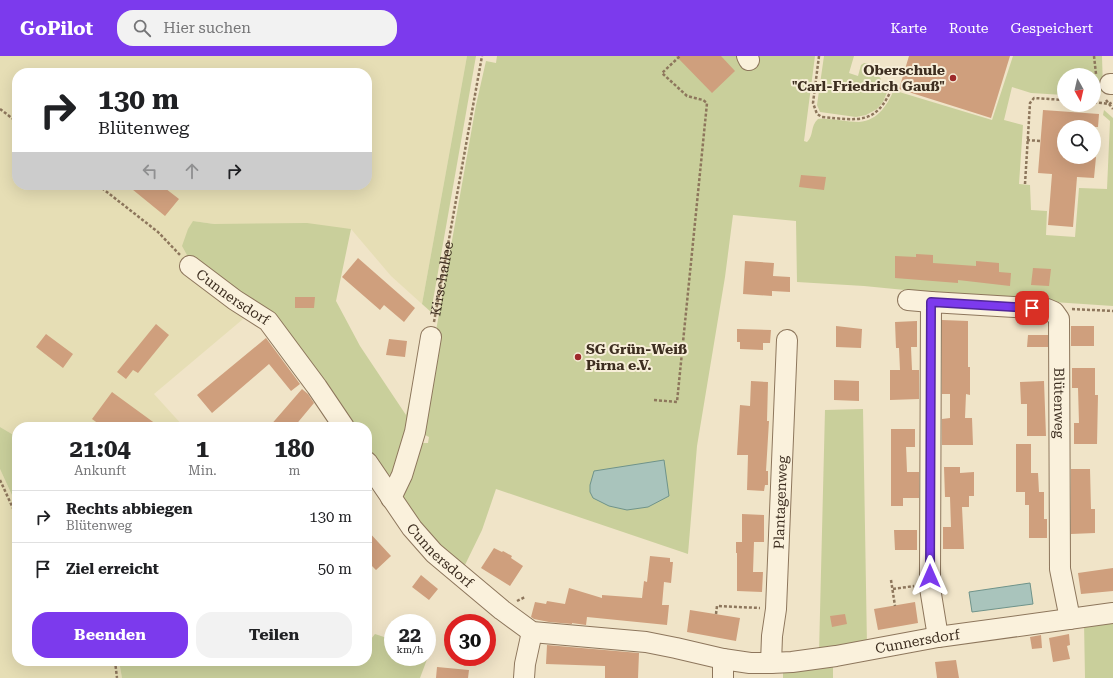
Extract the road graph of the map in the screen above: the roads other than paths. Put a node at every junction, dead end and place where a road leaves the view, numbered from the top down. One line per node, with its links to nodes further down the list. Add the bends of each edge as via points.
1 (190, 266): 6 (street, Cunnersdorf, via 235,300 268,320)
2 (908, 300): 3 (street)
3 (931, 302): 10 (street, Blütenweg, via 1047,309 1054,312 1058,319 1060,569); 12 (street, via 930,588)
4 (431, 337): 8 (street, Kirschallee, via 415,432 402,475)
5 (787, 340): 13 (street, Plantagenweg, via 776,609)
6 (341, 422)
7 (372, 470): 8 (street, Cunnersdorf)
8 (391, 498): 11 (street, Cunnersdorf, via 434,553)
9 (1113, 613): 10 (street, Cunnersdorf)
10 (1070, 619): 12 (street, Cunnersdorf)
11 (532, 632): 14 (street, Cunnersdorf, via 646,642 676,648); 15 (street)
12 (938, 637): 13 (street, Cunnersdorf, via 836,656)
13 (771, 663): 14 (street, Cunnersdorf, via 750,662)
14 (723, 669)
15 (524, 678)

